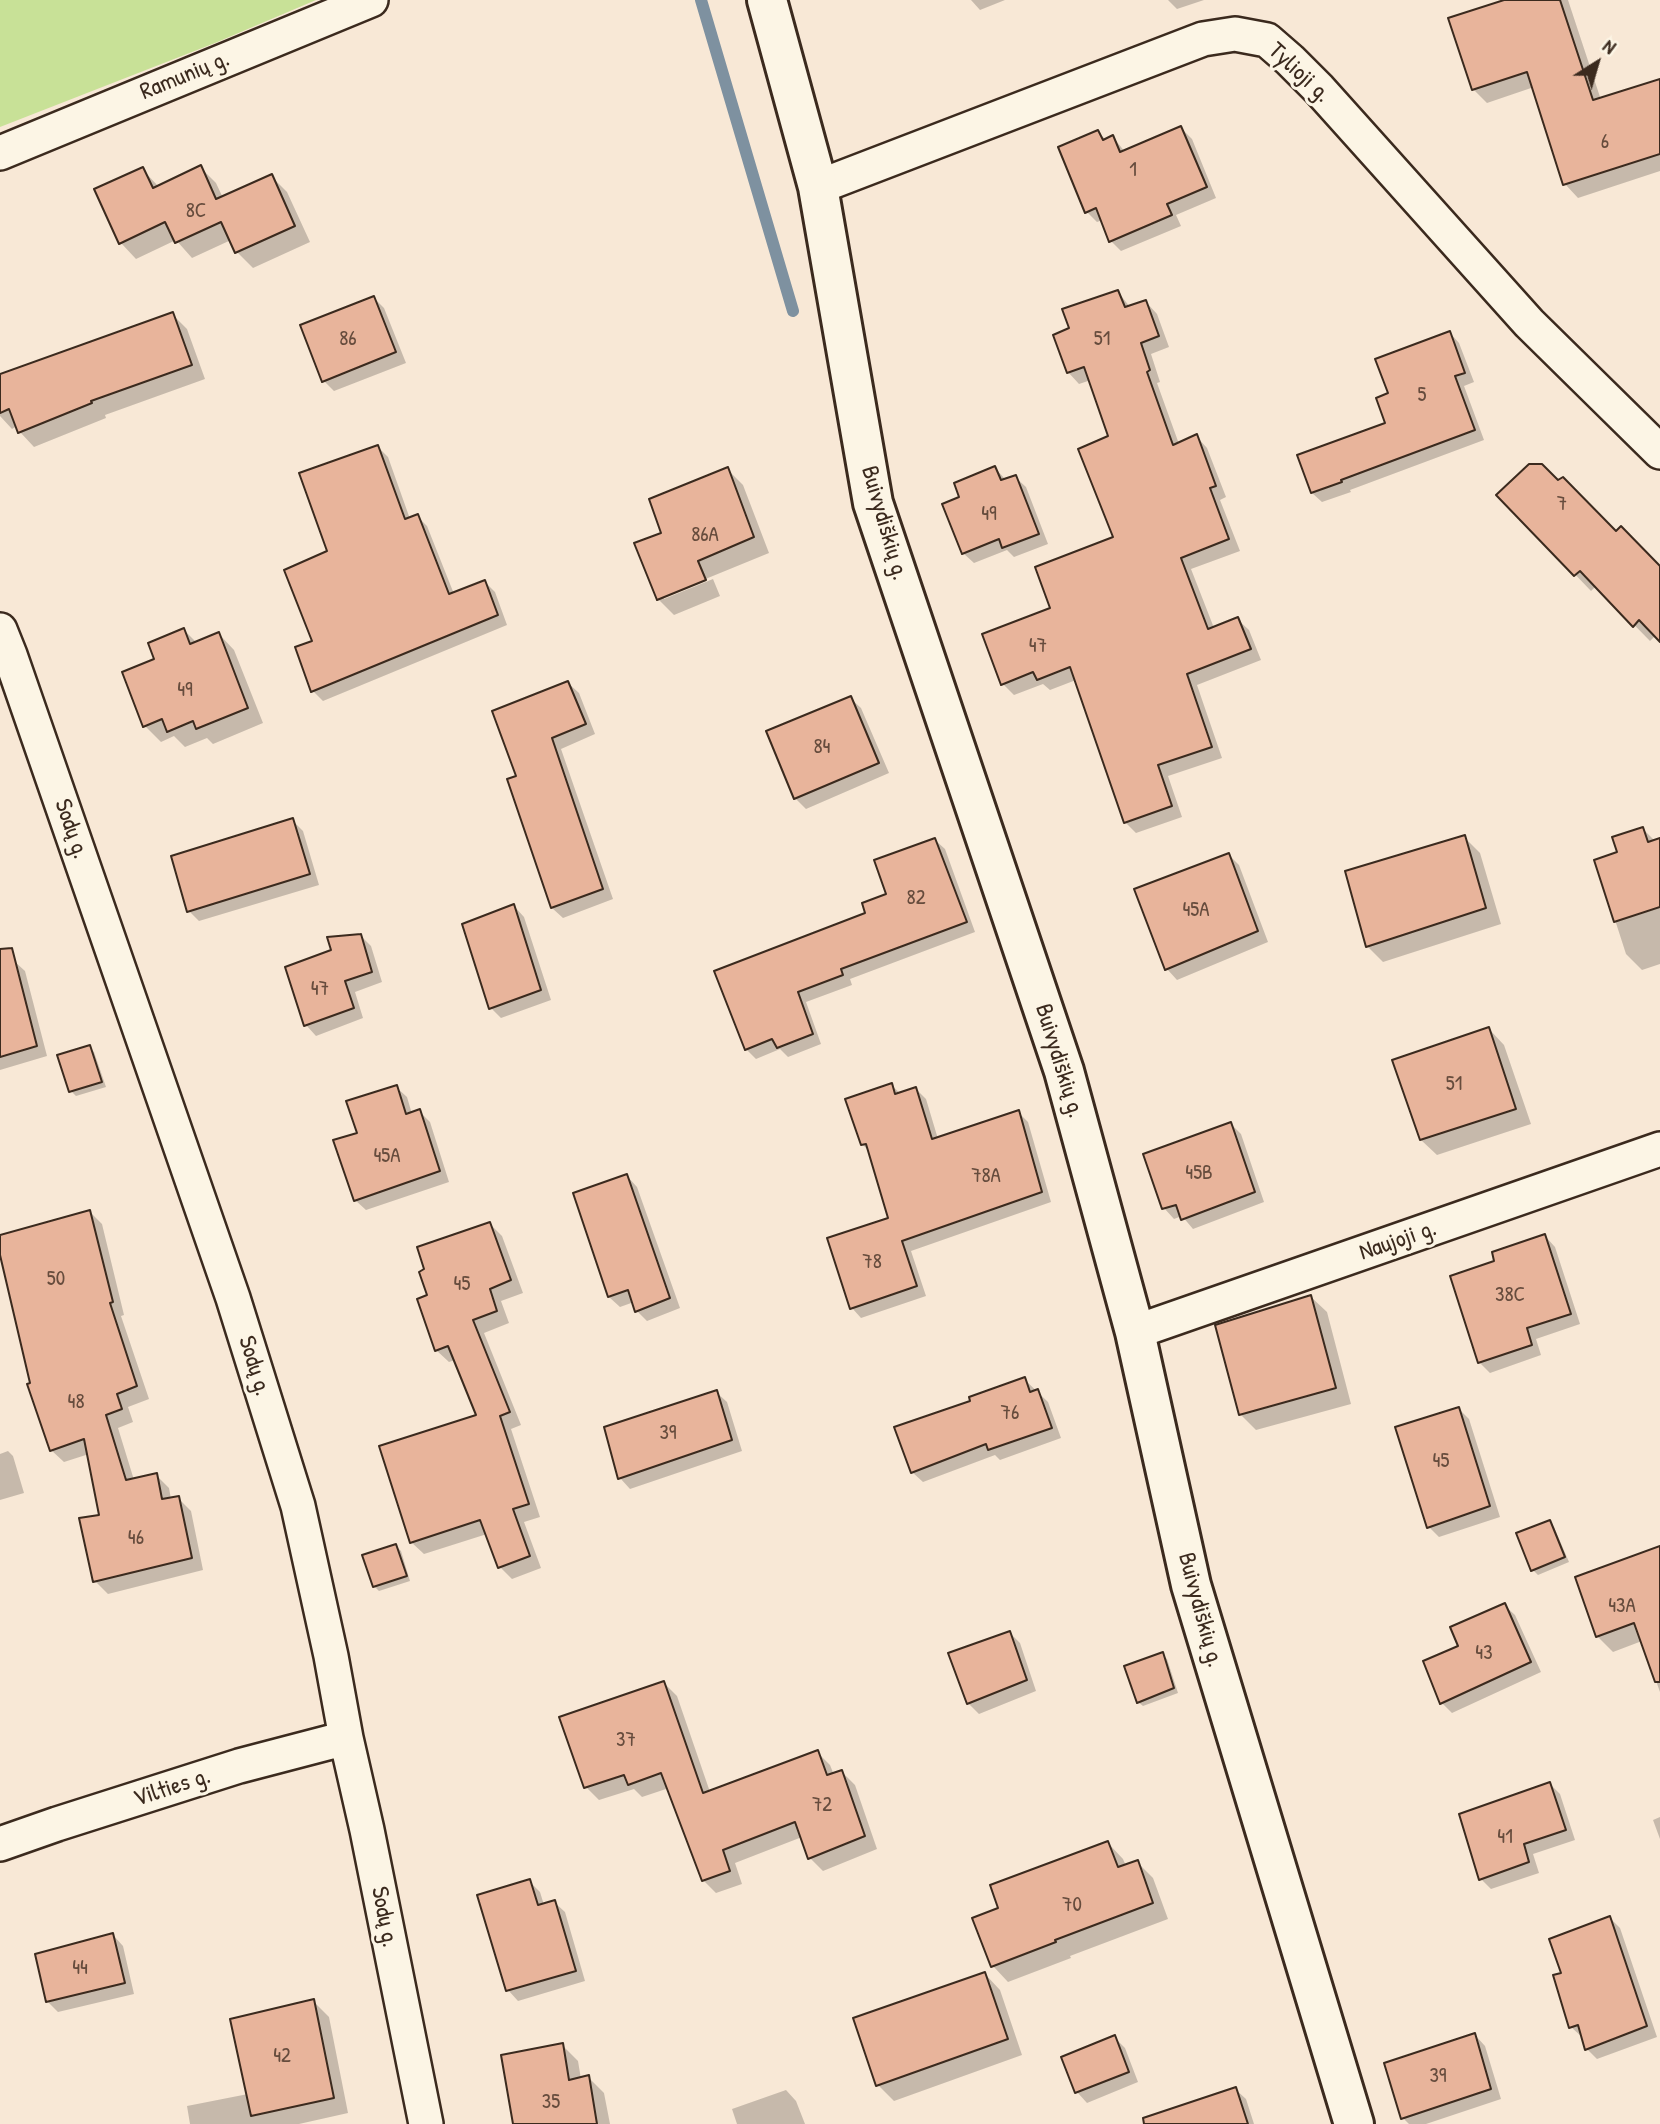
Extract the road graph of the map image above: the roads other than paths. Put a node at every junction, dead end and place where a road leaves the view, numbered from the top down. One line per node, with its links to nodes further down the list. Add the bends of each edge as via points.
1 (371, 0): 3 (street, Ramunių g.)
2 (767, 0): 4 (main road, Buivydiškių g.)
3 (0, 153)
4 (818, 187): 5 (street, Tylioji g., via 1203,39 1235,34 1267,40 1319,89 1529,323); 8 (main road, Buivydiškių g., via 873,503 1064,1071)
5 (1660, 452)
6 (0, 630): 9 (street, Sodų g., via 228,1286 294,1493)
7 (1660, 1149): 8 (street, Naujoji g.)
8 (1135, 1332): 12 (main road, Buivydiškių g., via 1191,1585)
9 (345, 1738): 10 (street, Vilties g., via 239,1766); 11 (street, Sodų g.)
10 (0, 1844)
11 (426, 2124)
12 (1354, 2124)

